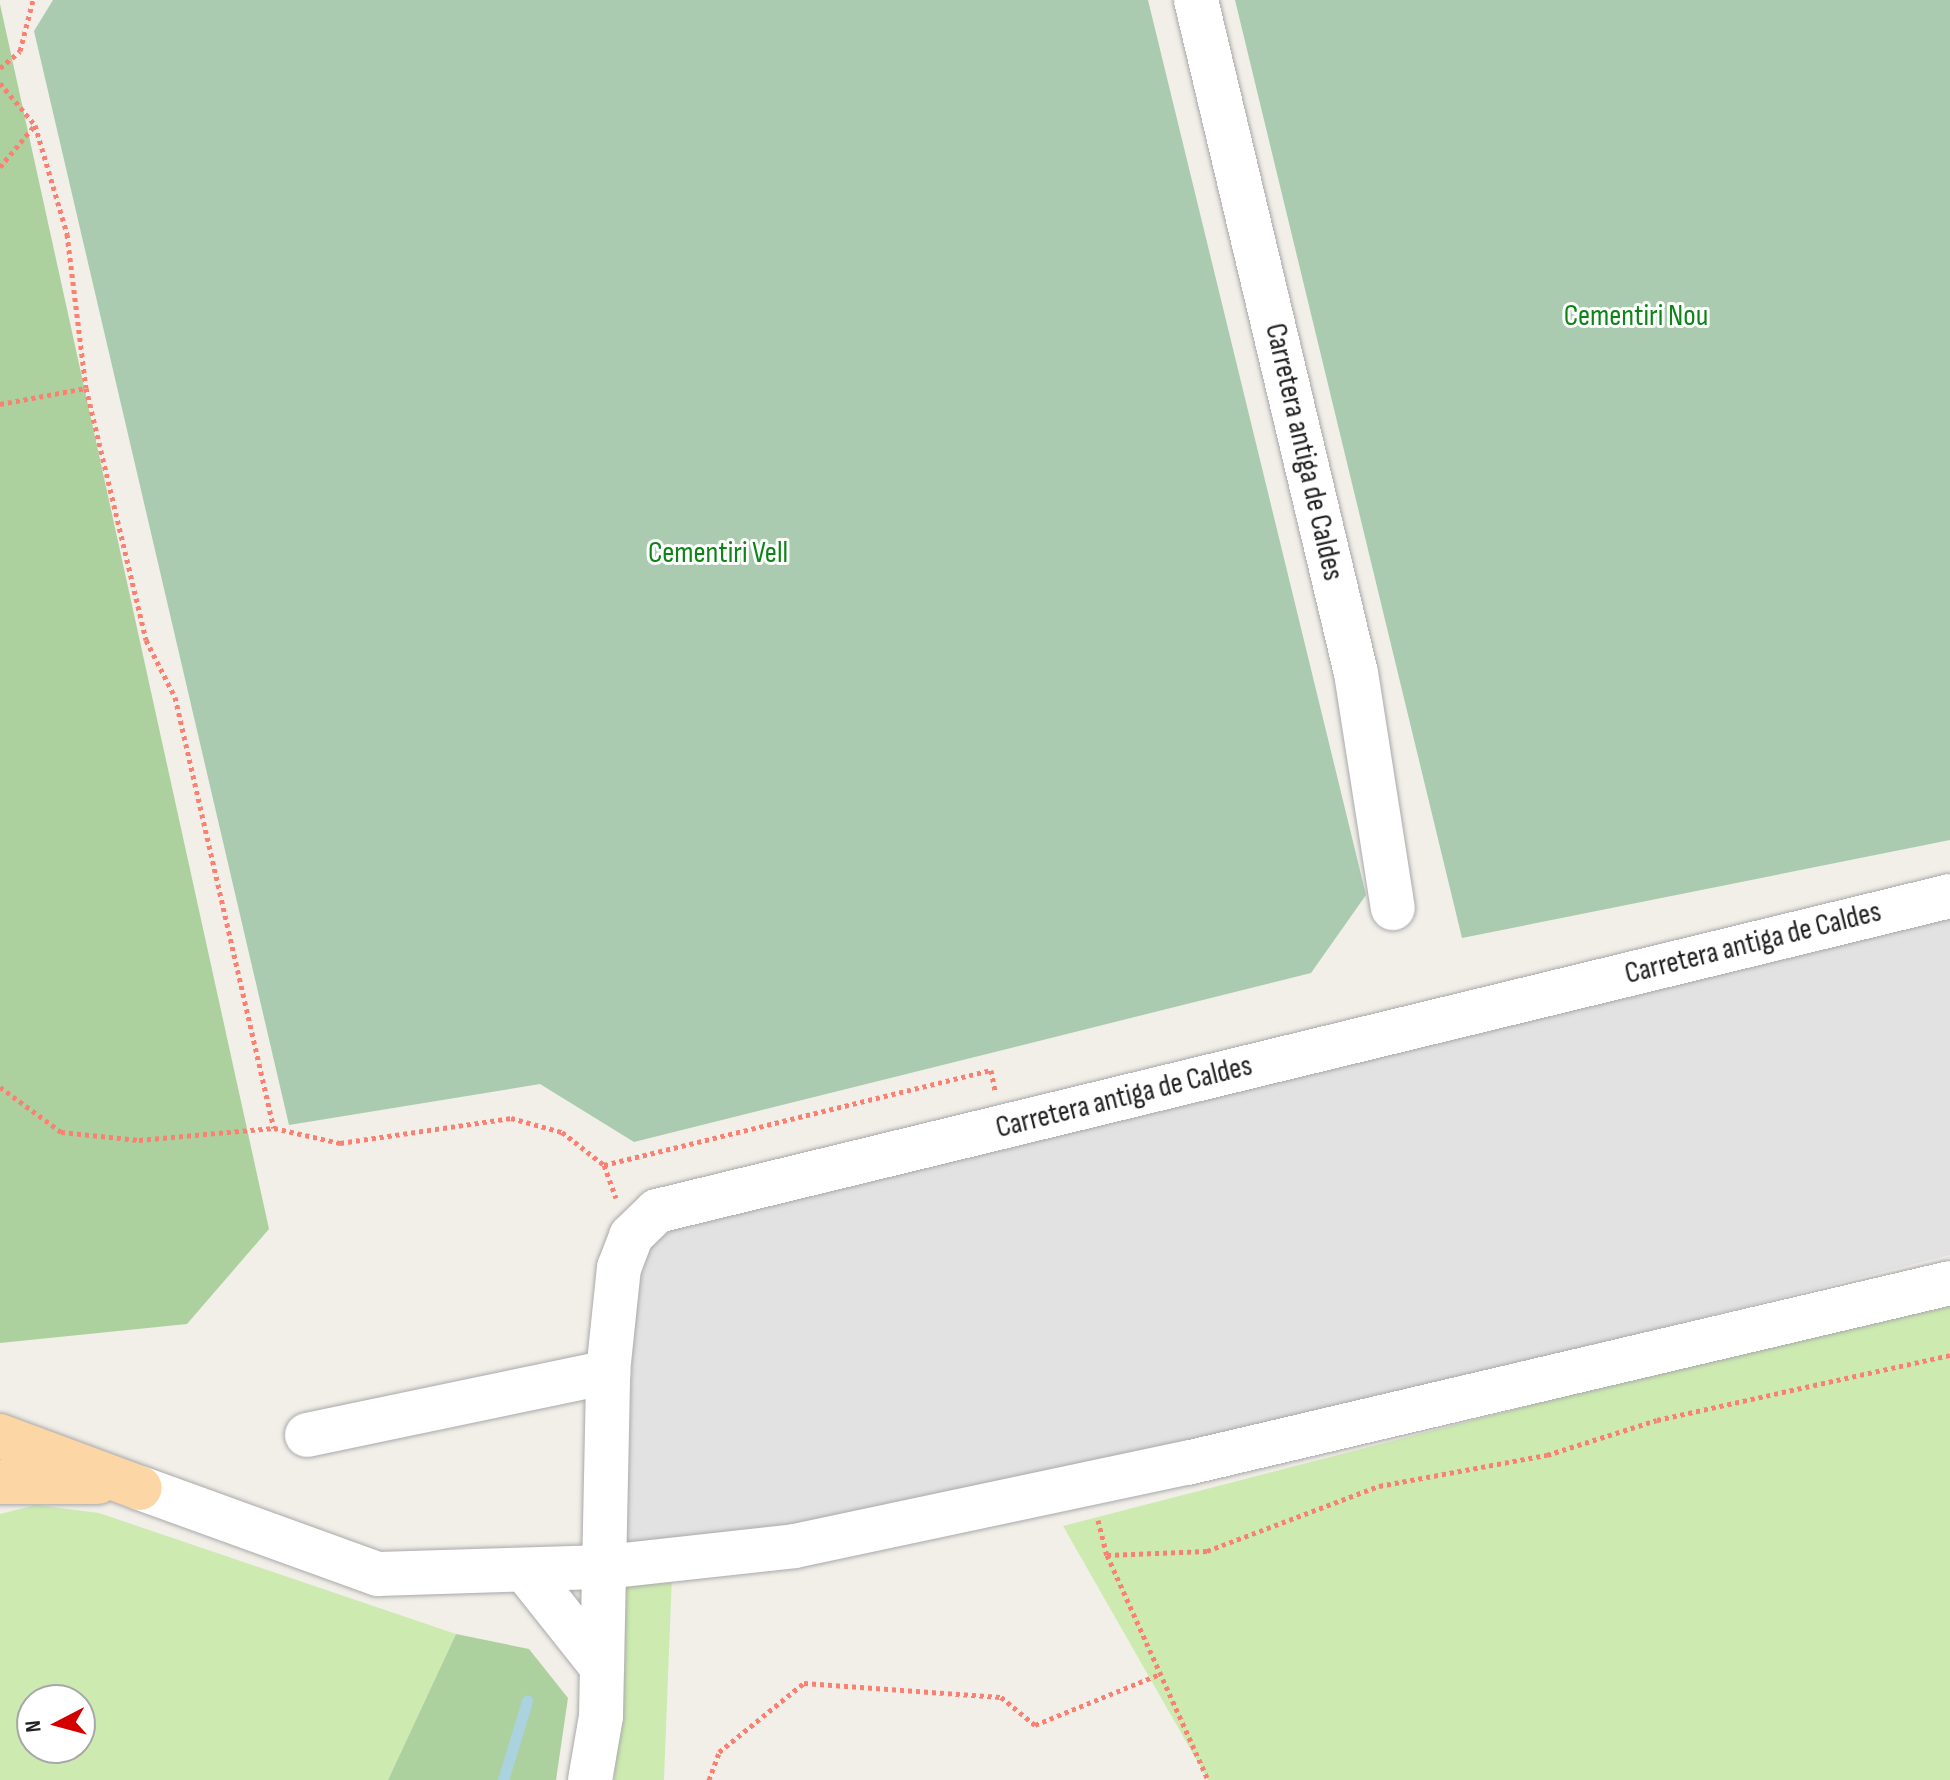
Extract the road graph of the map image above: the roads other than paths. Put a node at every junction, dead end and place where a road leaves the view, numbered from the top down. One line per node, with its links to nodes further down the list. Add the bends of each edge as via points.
1 (1196, 0): 3 (street, Carretera antiga de Caldes, via 1356,673)
2 (1950, 896): 5 (street, Carretera antiga de Caldes, via 657,1211 631,1236 619,1268)
3 (1393, 908)
4 (1950, 1283): 10 (street, via 1187,1463 795,1546)
5 (608, 1372): 6 (street); 10 (street, Carretera antiga de Caldes)
6 (307, 1435)
7 (0, 1436): 9 (main road)
8 (0, 1482): 9 (main road, via 74,1479)
9 (140, 1488): 11 (street, via 378,1574)
10 (605, 1567): 11 (street); 12 (street, Carretera antiga de Caldes)
11 (525, 1570): 12 (street)
12 (602, 1667): 13 (street, Carretera antiga de Caldes)
13 (590, 1780)

